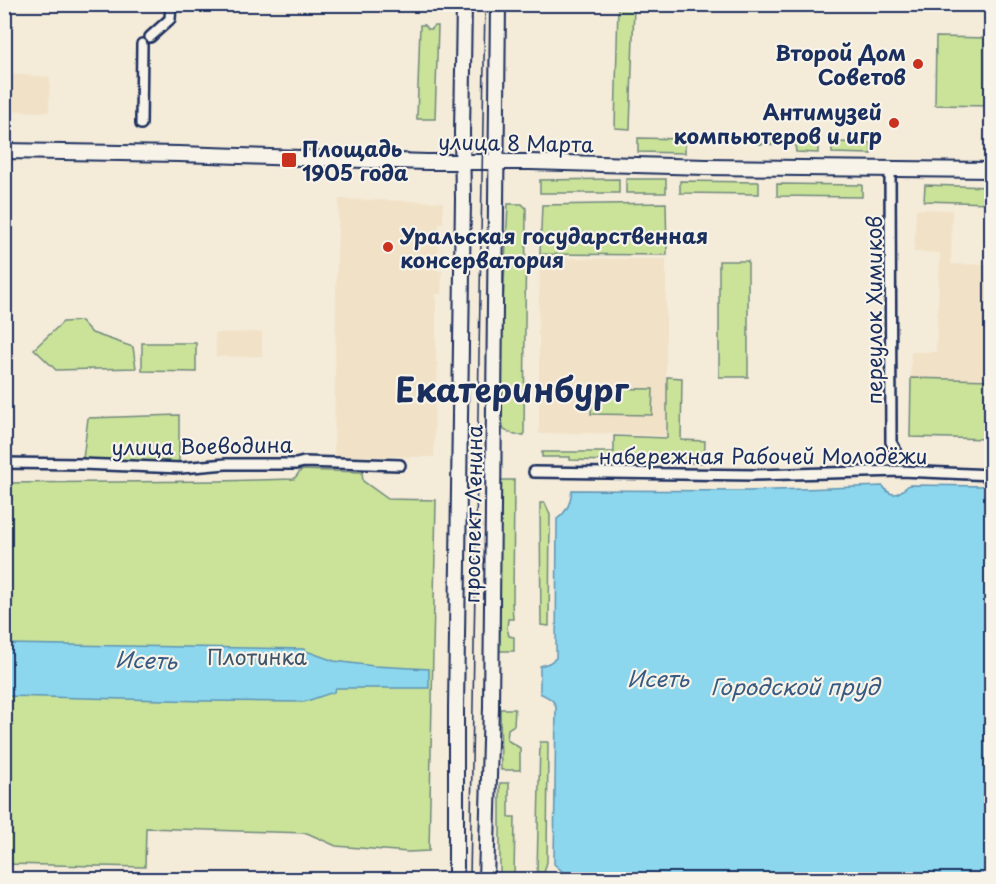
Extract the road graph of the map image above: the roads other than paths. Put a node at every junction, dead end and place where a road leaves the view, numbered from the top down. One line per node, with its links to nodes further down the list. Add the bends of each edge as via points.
1 (171, 4): 4 (street, via 170,19)
2 (464, 4): 8 (main road, проспект Ленина)
3 (498, 4): 9 (main road, проспект Ленина)
4 (150, 37)
5 (142, 44): 6 (street)
6 (141, 124)
7 (4, 151): 8 (main road, улица 8 Марта)
8 (462, 162): 9 (main road, улица 8 Марта); 17 (main road, проспект Ленина)
9 (496, 162): 10 (main road, улица 8 Марта); 18 (main road, проспект Ленина)
10 (890, 169): 11 (main road, улица 8 Марта); 12 (street, переулок Химиков, via 891,442)
11 (992, 170)
12 (895, 449)
13 (4, 463): 14 (street, улица Воеводина, via 181,468 304,462)
14 (400, 465)
15 (534, 472): 16 (street, набережная Рабочей Молодёжи, via 754,475 901,471)
16 (992, 475)
17 (456, 879)
18 (486, 879)

